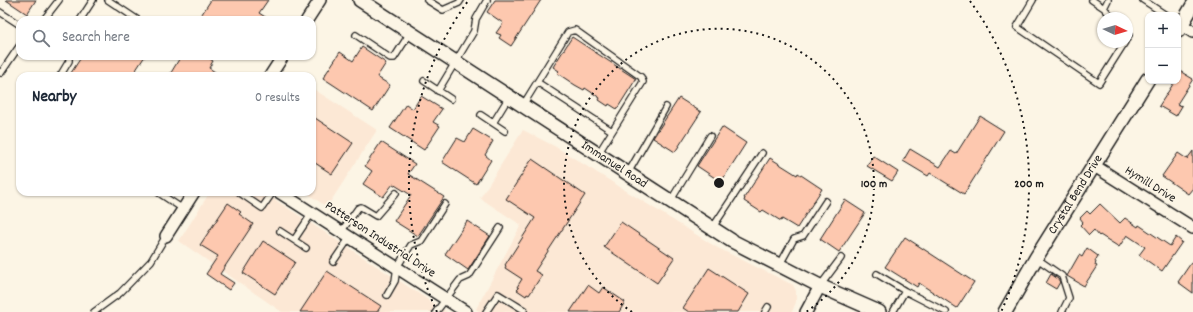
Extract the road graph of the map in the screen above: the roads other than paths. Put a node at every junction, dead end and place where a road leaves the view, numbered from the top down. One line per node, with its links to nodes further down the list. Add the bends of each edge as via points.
1 (59, 0): 18 (lane)
2 (93, 0): 19 (lane)
3 (108, 0): 20 (lane)
4 (320, 0): 21 (street)
5 (427, 0): 6 (lane, via 443,10)
6 (462, 0)
7 (487, 0): 30 (lane, via 476,19 474,31)
8 (1033, 0): 26 (lane, via 1017,27 1099,83)
9 (1092, 0): 14 (lane)
10 (1108, 0): 14 (lane)
11 (1143, 0): 17 (lane)
12 (365, 1): 24 (street, Immanuel Road)
13 (1193, 5): 23 (street)
14 (1104, 8): 16 (lane)
15 (0, 12): 22 (lane)
16 (1108, 12)
17 (1161, 12)
18 (47, 16)
19 (83, 16)
20 (132, 16)
21 (310, 16)
22 (16, 22)
23 (1183, 27)
24 (410, 33): 25 (lane, via 394,58 390,58); 30 (street, Immanuel Road)
25 (356, 35)
26 (1121, 48)
27 (16, 51): 31 (lane)
28 (69, 60): 32 (lane)
29 (280, 60): 33 (street)
30 (455, 62): 37 (lane); 38 (street, Immanuel Road)
31 (0, 72)
32 (62, 72)
33 (273, 72)
34 (424, 81): 37 (lane)
35 (537, 82): 40 (lane); 45 (lane); 45 (lane, via 568,32 575,30 642,77 643,82)
36 (1145, 84): 49 (street, Crystal Bend Drive)
37 (438, 91): 39 (lane)
38 (509, 97): 40 (street, Immanuel Road); 43 (lane)
39 (451, 99)
40 (523, 106): 48 (street, Immanuel Road)
41 (666, 107): 50 (lane)
42 (481, 115): 43 (lane)
43 (493, 123): 44 (lane)
44 (505, 131)
45 (612, 131): 48 (lane)
46 (710, 136): 57 (lane)
47 (762, 153): 62 (lane)
48 (598, 154): 50 (street, Immanuel Road)
49 (1093, 166): 64 (street, Hymill Drive); 71 (street, Crystal Bend Drive)
50 (628, 173): 57 (street, Immanuel Road)
51 (396, 193): 66 (lane, via 376,216 361,207 358,208)
52 (163, 196): 60 (lane)
53 (191, 196): 60 (street)
54 (244, 196): 55 (lane, via 262,208)
55 (270, 196)
56 (286, 196): 61 (street, Patterson Industrial Drive)
57 (670, 200): 62 (street, Immanuel Road)
58 (826, 201): 73 (lane, via 803,236 794,239)
59 (445, 204): 74 (lane, via 421,241 411,245)
60 (183, 209): 67 (street)
61 (312, 213): 66 (street, Patterson Industrial Drive); 68 (lane)
62 (712, 227): 73 (street, Immanuel Road, via 732,241)
63 (500, 228): 79 (lane, via 469,276 460,280)
64 (1193, 228)
65 (280, 231): 68 (lane)
66 (346, 234): 72 (lane); 74 (street, Patterson Industrial Drive)
67 (166, 236): 81 (lane, via 151,261 120,293)
68 (294, 240): 69 (lane)
69 (306, 248)
70 (841, 258): 76 (lane)
71 (1036, 258): 89 (street, Crystal Bend Drive); 90 (lane, via 1062,276 1069,298)
72 (333, 262)
73 (779, 266): 76 (street, Immanuel Road)
74 (397, 267): 78 (lane, via 395,281); 79 (street, Patterson Industrial Drive)
75 (877, 274): 77 (lane)
76 (820, 286): 85 (street); 86 (street, Immanuel Road)
77 (905, 292): 87 (lane); 88 (lane)
78 (388, 295)
79 (446, 299): 82 (lane); 83 (street, Patterson Industrial Drive)
80 (524, 310): 84 (lane, via 498,294)
81 (94, 312)
82 (436, 312)
83 (466, 312)
84 (486, 312)
85 (806, 312)
86 (879, 312)
87 (893, 312)
88 (946, 312)
89 (1005, 312)
90 (1062, 312)

